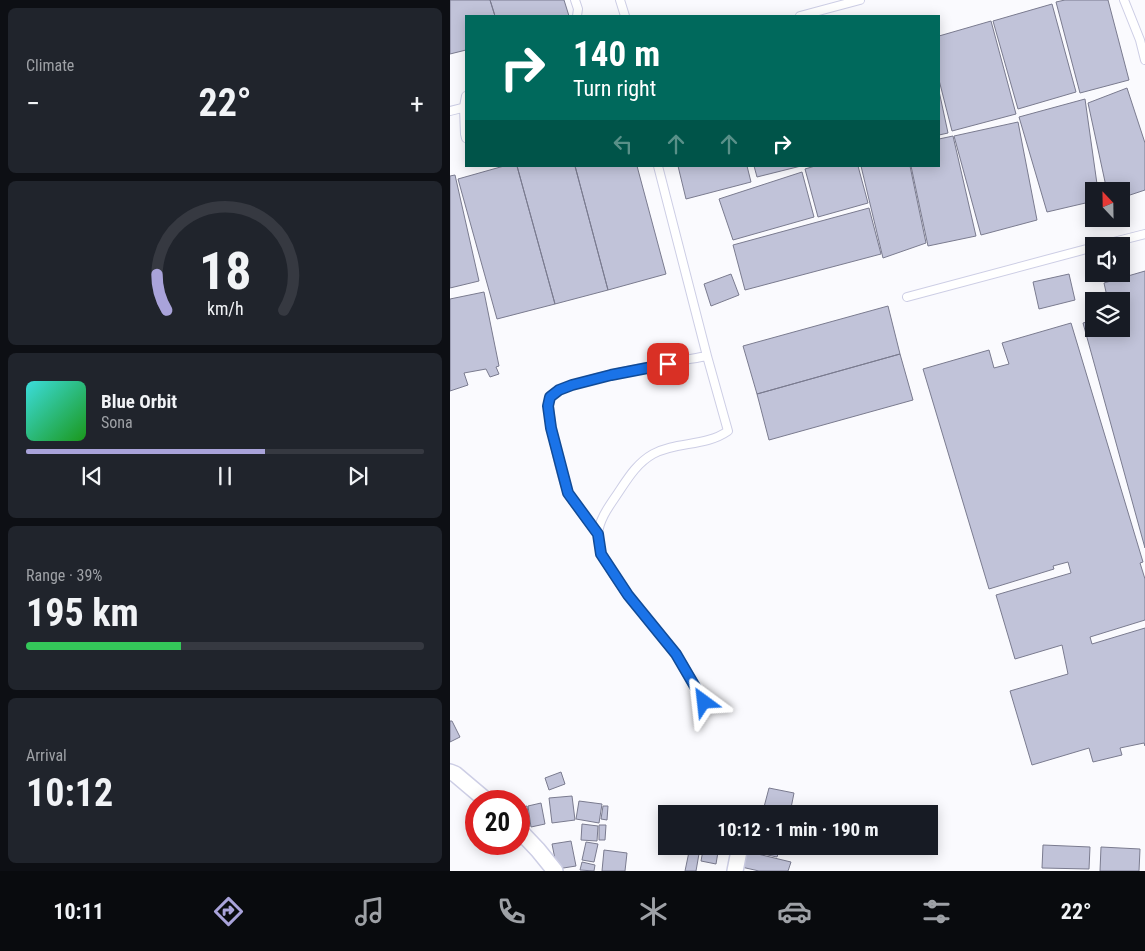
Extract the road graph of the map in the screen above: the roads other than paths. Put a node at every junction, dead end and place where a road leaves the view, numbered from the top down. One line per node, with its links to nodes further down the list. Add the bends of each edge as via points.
1 (575, 0): 5 (lane)
2 (620, 0): 6 (lane)
3 (860, 0): 7 (lane)
4 (1124, 0): 8 (lane)
5 (577, 15)
6 (625, 15)
7 (804, 15)
8 (1145, 60)
9 (465, 107): 10 (lane); 11 (lane)
10 (450, 111)
11 (465, 134)
12 (658, 167): 17 (lane)
13 (1145, 234): 14 (lane)
14 (1130, 238)
15 (1085, 249): 16 (lane)
16 (907, 297)
17 (707, 356): 18 (lane, via 728,430 710,441 688,443 653,454 634,469 606,511); 18 (lane, via 572,385 550,397 551,428 568,493)
18 (598, 534): 19 (lane, via 601,554 628,595 676,654)
19 (704, 702)
20 (450, 772): 21 (street)
21 (474, 790)
22 (530, 843): 24 (street)
23 (738, 855): 25 (street)
24 (555, 871)
25 (735, 871)

